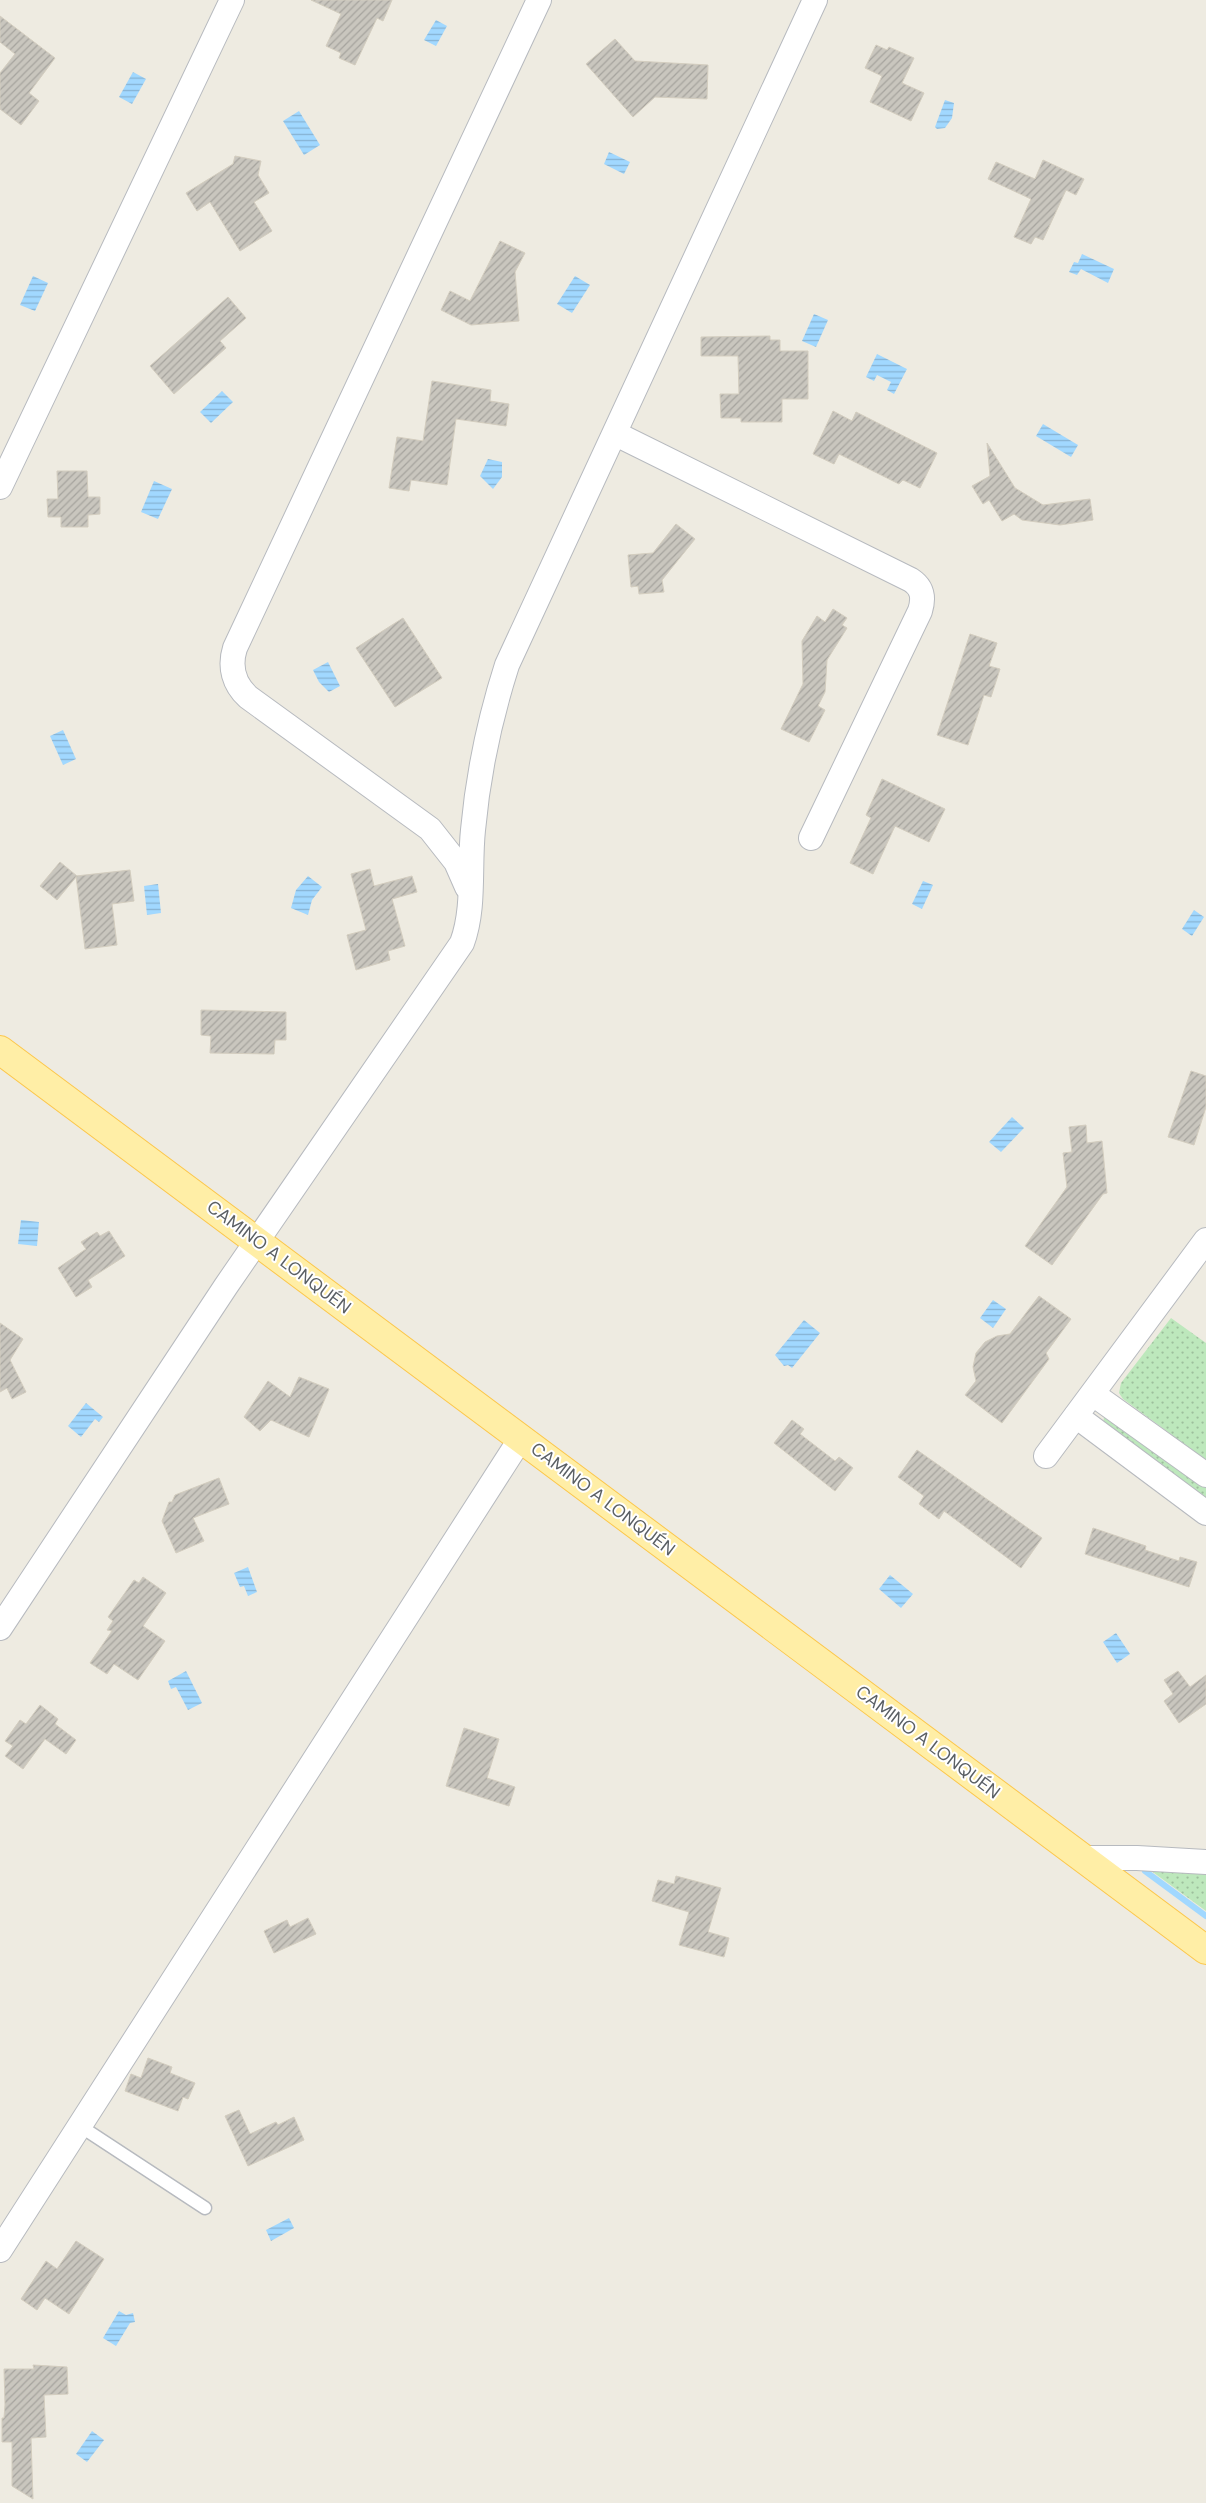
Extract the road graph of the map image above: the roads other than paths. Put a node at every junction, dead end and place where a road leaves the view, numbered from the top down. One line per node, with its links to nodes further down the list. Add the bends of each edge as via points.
1 (232, 0): 5 (street)
2 (539, 0): 7 (street, via 235,648 232,663 238,686 248,697 430,829 456,862)
3 (815, 0): 4 (street)
4 (616, 434): 6 (street, via 911,580 921,590 920,611); 7 (street, via 521,630 496,698 478,792)
5 (0, 487)
6 (811, 838)
7 (469, 893): 10 (street, via 469,922 455,955)
8 (0, 1050): 10 (main road, CAMINO A LONQUÉN)
9 (1206, 1240): 11 (street)
10 (257, 1241): 13 (main road, CAMINO A LONQUÉN); 17 (street)
11 (1093, 1394): 12 (street); 15 (street)
12 (1076, 1416): 14 (street); 16 (street)
13 (521, 1438): 18 (main road, CAMINO A LONQUÉN); 21 (street)
14 (1046, 1456)
15 (1206, 1475)
16 (1206, 1514)
17 (0, 1628)
18 (1082, 1858): 19 (street); 20 (main road, CAMINO A LONQUÉN)
19 (1206, 1862)
20 (1206, 1950)
21 (80, 2126): 22 (lane); 23 (street)
22 (205, 2208)
23 (0, 2250)

